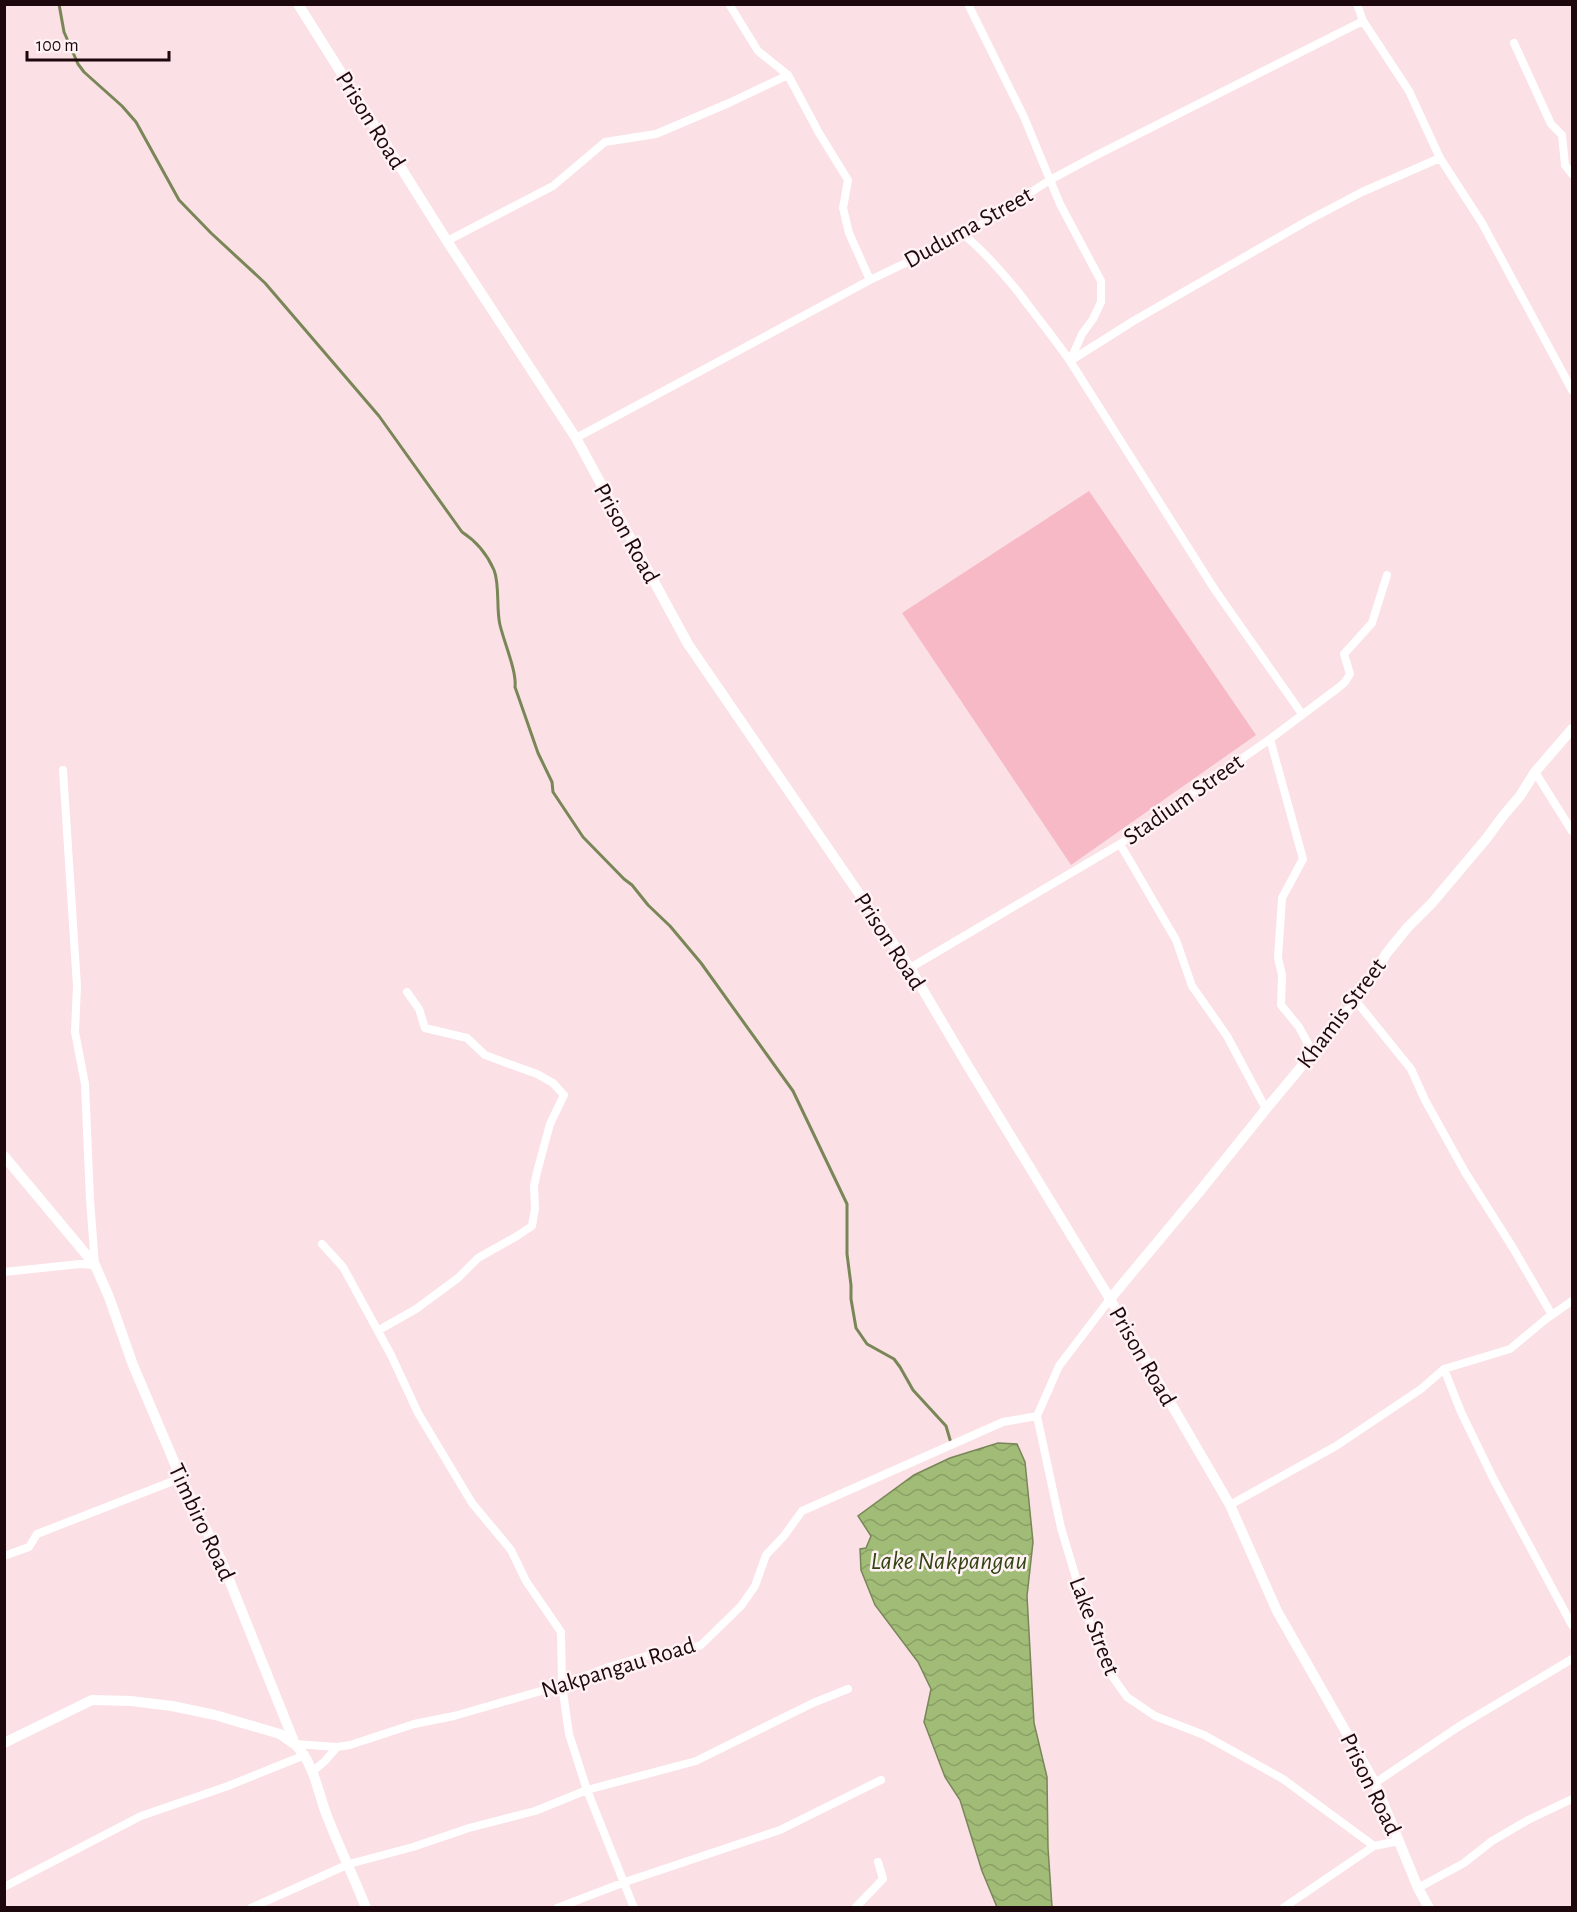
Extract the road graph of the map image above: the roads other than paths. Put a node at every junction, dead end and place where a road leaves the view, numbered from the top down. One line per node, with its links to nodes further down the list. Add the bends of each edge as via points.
1 (298, 4): 12 (street, Prison Road)
2 (729, 4): 7 (street, via 758,51)
3 (968, 4): 10 (street, via 1024,117)
4 (1357, 4): 5 (street)
5 (1363, 21): 8 (street, via 1409,91); 10 (street, Duduma Street)
6 (1514, 43): 9 (street, via 1551,124 1562,135 1565,165)
7 (788, 75): 12 (street, via 656,134 604,142 553,186); 13 (street, via 848,180 843,208 849,233)
8 (1440, 158): 14 (street, via 1362,192 1307,222 1144,314); 15 (street, via 1482,223)
9 (1572, 174)
10 (1050, 180): 11 (street, Duduma Street); 14 (street, via 1101,281 1101,302)
11 (964, 235): 13 (street, Duduma Street); 14 (street, via 996,264)
12 (447, 241): 16 (street, Prison Road)
13 (870, 280): 16 (street, Duduma Street)
14 (1070, 362): 18 (street, via 1215,590)
15 (1572, 390)
16 (576, 438): 25 (street, Prison Road, via 688,644)
17 (1387, 575): 18 (street, Stadium Street, via 1372,623 1344,654 1350,674)
18 (1302, 714): 20 (street, Stadium Street)
19 (1572, 729): 22 (street, Khamis Street)
20 (1270, 739): 24 (street, Stadium Street); 28 (street, via 1303,859 1282,898 1278,958 1281,1005)
21 (63, 770): 32 (street, via 77,986 75,1032 85,1084)
22 (1535, 772): 23 (street); 27 (street, Khamis Street, via 1486,839 1393,945)
23 (1572, 831)
24 (1120, 844): 25 (street, Stadium Street); 29 (street, via 1176,940 1192,987 1227,1036)
25 (910, 968): 34 (street, Prison Road)
26 (407, 992): 37 (street, via 425,1028 467,1038 485,1055 537,1074 564,1095 550,1124 537,1172 532,1226 478,1258 416,1309)
27 (1356, 1001): 28 (street, Khamis Street); 36 (street, via 1411,1069 1465,1172)
28 (1313, 1053): 29 (street, Khamis Street)
29 (1266, 1109): 34 (street, Khamis Street)
30 (4, 1156): 32 (street, Timbiro Road)
31 (322, 1244): 37 (street, via 343,1267)
32 (95, 1264): 33 (street); 40 (street, Timbiro Road)
33 (4, 1272)
34 (1110, 1299): 39 (street, via 1059,1366); 41 (street, Prison Road)
35 (1572, 1300): 36 (street)
36 (1552, 1315): 38 (street, via 1510,1349)
37 (378, 1329): 45 (street, via 418,1413 472,1503 511,1550 526,1581 561,1632)
38 (1444, 1369): 41 (street, via 1336,1446); 43 (street, via 1494,1480)
39 (1037, 1416): 45 (street, Nakpangau Road, via 1003,1422 802,1511 766,1555 755,1586 741,1606 701,1645 678,1653 646,1656); 57 (street, Lake Street, via 1061,1528 1088,1618 1107,1670 1127,1697 1155,1716 1204,1735 1283,1779)
40 (181, 1478): 42 (street, via 37,1534 29,1547); 48 (street, Timbiro Road, via 222,1562)
41 (1230, 1505): 53 (street, Prison Road, via 1277,1611)
42 (4, 1556)
43 (1572, 1625)
44 (1572, 1659): 53 (street)
45 (562, 1685): 49 (street, Nakpangau Road); 54 (street, via 569,1734)
46 (848, 1689): 54 (street, via 696,1761)
47 (4, 1743): 48 (street, via 92,1700 152,1703 204,1712 280,1734)
48 (295, 1744): 49 (street, Nakpangau Road); 50 (street, Timbiro Road)
49 (337, 1747): 51 (street)
50 (305, 1755): 51 (street, Timbiro Road); 61 (street, via 141,1816)
51 (312, 1772): 59 (street, Timbiro Road)
52 (881, 1780): 60 (street, via 780,1830)
53 (1375, 1783): 56 (street, Prison Road)
54 (588, 1790): 59 (street, via 535,1811); 60 (street)
55 (1572, 1799): 62 (street, via 1528,1820)
56 (1399, 1841): 57 (street); 62 (street, Prison Road)
57 (1374, 1846): 68 (street)
58 (878, 1863): 67 (street, via 883,1879)
59 (349, 1864): 63 (street); 64 (street, Timbiro Road)
60 (625, 1882): 65 (street); 66 (street)
61 (4, 1887)
62 (1418, 1888): 69 (street, Prison Road)
63 (251, 1908)
64 (366, 1908)
65 (557, 1908)
66 (634, 1908)
67 (855, 1908)
68 (1283, 1908)
69 (1429, 1908)

